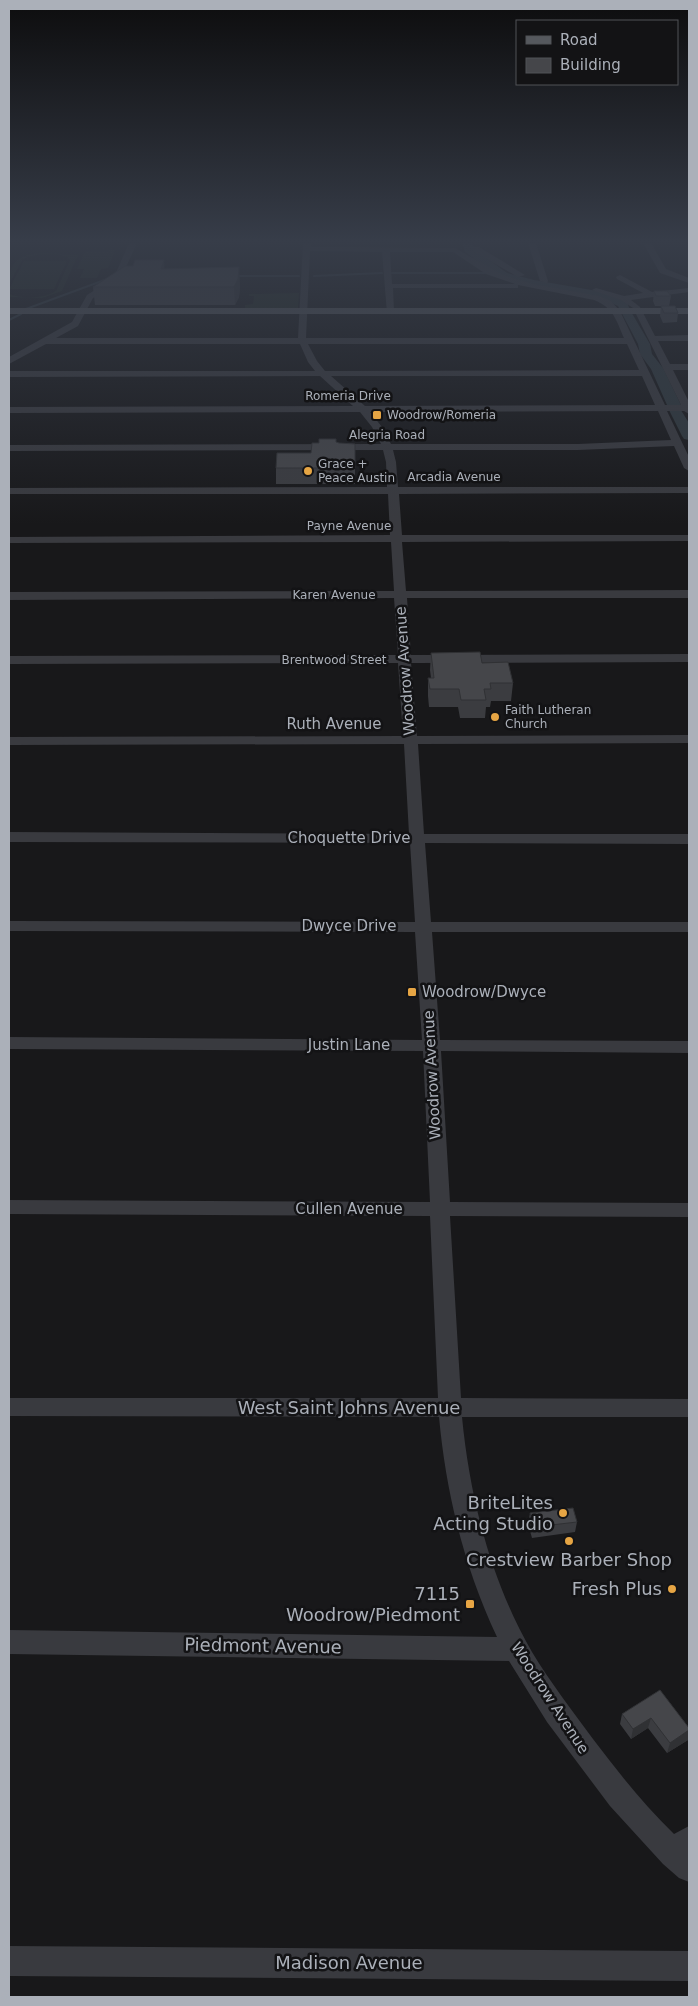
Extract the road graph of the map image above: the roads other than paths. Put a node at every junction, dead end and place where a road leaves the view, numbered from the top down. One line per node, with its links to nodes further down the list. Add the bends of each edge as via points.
1 (54, 337): 6 (street)
2 (303, 337): 7 (street, Woodrow Avenue)
3 (626, 337): 8 (street)
4 (652, 338): 5 (street); 10 (street)
5 (689, 338)
6 (46, 341): 7 (street); 9 (street)
7 (303, 341): 8 (street); 12 (street, Woodrow Avenue, via 310,358)
8 (628, 341): 13 (street)
9 (9, 361)
10 (667, 367): 11 (street); 15 (street)
11 (689, 367)
12 (323, 373): 13 (street); 14 (street); 17 (street, Woodrow Avenue)
13 (645, 373): 16 (street)
14 (9, 374)
15 (687, 404): 16 (street, Romeria Drive)
16 (662, 408): 17 (street, Romeria Drive); 19 (street)
17 (362, 409): 18 (street, Romeria Drive); 21 (street, Woodrow Avenue, via 378,428)
18 (9, 410)
19 (676, 443): 21 (street, Alegria Road); 22 (street)
20 (9, 448): 21 (street, Alegria Road)
21 (388, 448): 25 (street, Woodrow Avenue)
22 (689, 468)
23 (689, 490): 25 (street, Arcadia Avenue)
24 (9, 491): 25 (street, Arcadia Avenue)
25 (393, 491): 28 (street, Woodrow Avenue)
26 (689, 538): 28 (street, Payne Avenue)
27 (9, 540): 28 (street, Payne Avenue)
28 (396, 540): 30 (street, Woodrow Avenue)
29 (689, 594): 30 (street, Karen Avenue)
30 (400, 595): 31 (street, Karen Avenue); 34 (street, Woodrow Avenue)
31 (9, 596)
32 (689, 658): 34 (street, Brentwood Street)
33 (9, 660): 34 (street, Brentwood Street)
34 (405, 660): 36 (street, Woodrow Avenue)
35 (689, 739): 36 (street, Ruth Avenue)
36 (410, 740): 37 (street, Ruth Avenue); 39 (street, Woodrow Avenue)
37 (9, 741)
38 (9, 837): 39 (street, Choquette Drive)
39 (416, 838): 40 (street, Choquette Drive); 42 (street, Woodrow Avenue)
40 (689, 839)
41 (9, 926): 42 (street, Dwyce Drive)
42 (422, 926): 43 (street, Dwyce Drive); 45 (street, Woodrow Avenue)
43 (689, 927)
44 (9, 1043): 45 (street, Justin Lane)
45 (431, 1045): 46 (street, Justin Lane); 48 (street, Woodrow Avenue)
46 (689, 1046)
47 (9, 1207): 48 (street, Cullen Avenue)
48 (439, 1209): 49 (street, Cullen Avenue); 52 (street, Woodrow Avenue)
49 (689, 1210)
50 (9, 1407): 52 (street, West Saint Johns Avenue)
51 (689, 1408): 52 (street, West Saint Johns Avenue)
52 (450, 1409): 54 (street, Woodrow Avenue, via 453,1456 466,1520 494,1600)
53 (9, 1642): 54 (street, Piedmont Avenue)
54 (517, 1649): 55 (street, Woodrow Avenue, via 542,1691 606,1779 639,1819)
55 (684, 1854)
56 (9, 1961): 57 (street, Madison Avenue)
57 (689, 1966)

